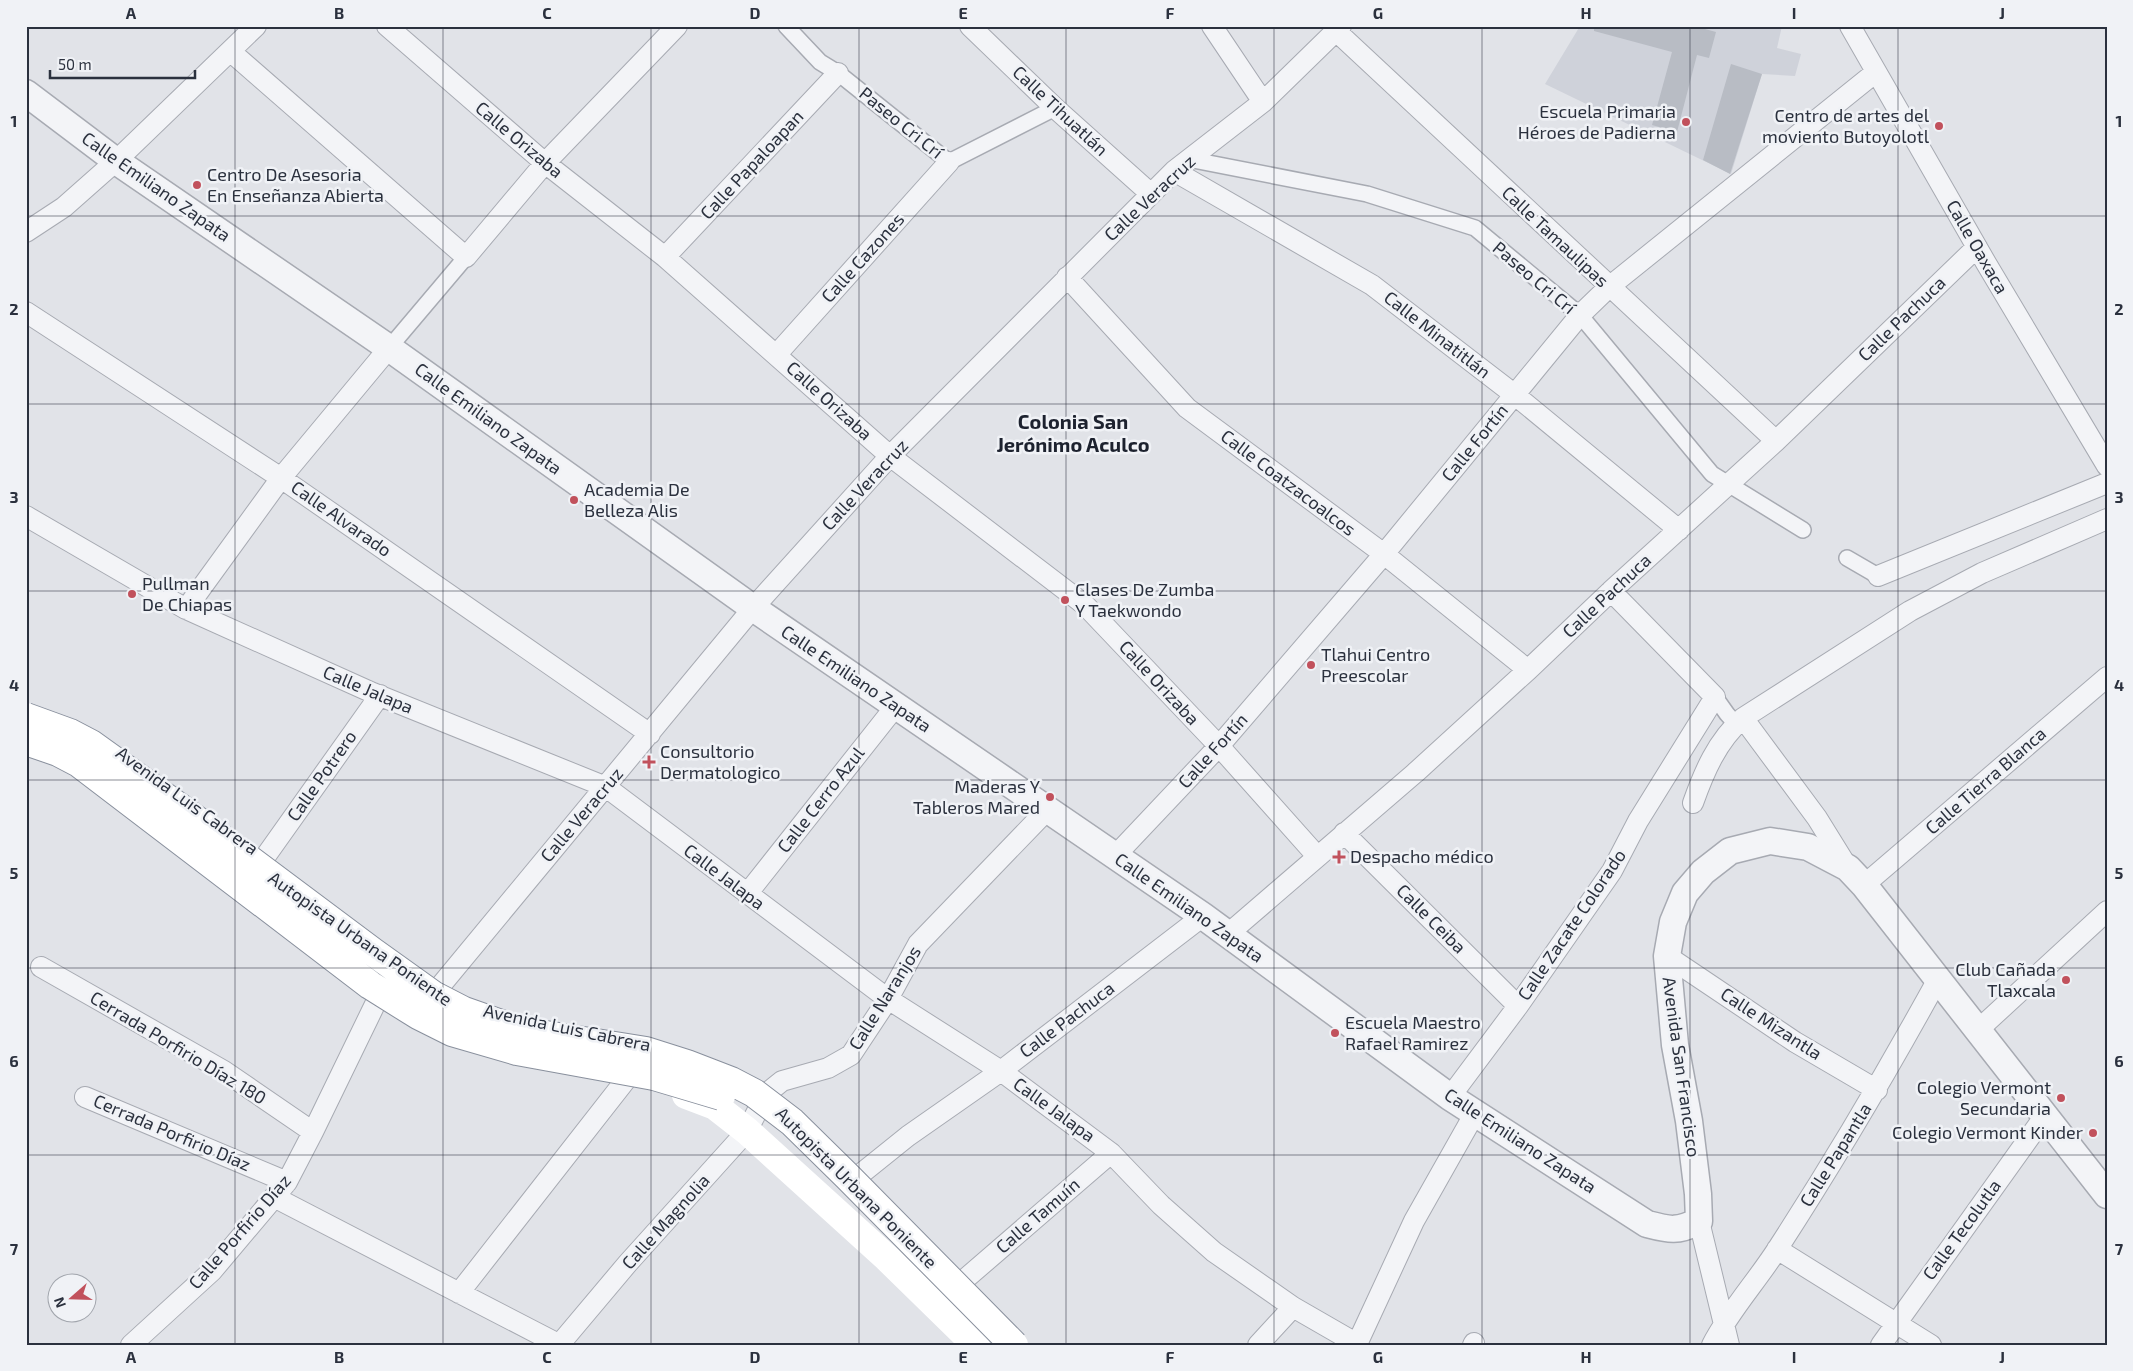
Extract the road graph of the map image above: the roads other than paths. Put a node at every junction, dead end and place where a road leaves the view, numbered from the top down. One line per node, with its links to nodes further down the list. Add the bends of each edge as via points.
1 (256, 26): 9 (street)
2 (387, 26): 17 (street, Calle Orizaba)
3 (677, 26): 17 (street)
4 (786, 26): 11 (street, Paseo Cri Crí, via 820,62)
5 (970, 26): 14 (street, Calle Tihuatlán)
6 (1212, 26): 13 (street)
7 (1851, 27): 10 (street, Calle Oaxaca)
8 (1339, 29): 13 (street, Calle Veracruz); 25 (street, Calle Tamaulipas)
9 (230, 51): 15 (street); 22 (street)
10 (1876, 72): 21 (street, Calle Oaxaca); 25 (street, Calle Fortín)
11 (838, 73): 16 (street, Paseo Cri Crí); 23 (street, Calle Papaloapan)
12 (26, 93): 15 (street, Calle Emiliano Zapata)
13 (1263, 102): 18 (street, Calle Veracruz)
14 (1054, 108): 16 (street, Paseo Cri Crí); 19 (street, Calle Tihuatlán)
15 (116, 161): 20 (street, via 64,207); 28 (street, Calle Emiliano Zapata)
16 (949, 162): 29 (street, Calle Cazones)
17 (545, 163): 22 (street); 23 (street, Calle Orizaba)
18 (1181, 165): 19 (street, Calle Veracruz); 27 (street, Paseo Cri Crí, via 1367,194 1475,228); 30 (street, Calle Minatitlán, via 1372,285)
19 (1151, 194): 24 (street, Calle Veracruz)
20 (26, 232)
21 (1977, 247): 31 (street, Calle Pachuca); 33 (street, Calle Oaxaca)
22 (466, 257): 28 (street)
23 (665, 257): 29 (street, Calle Orizaba)
24 (1067, 277): 32 (street, Calle Veracruz); 41 (street, Calle Coatzacoalcos, via 1187,408)
25 (1609, 288): 27 (street, Calle Fortín); 31 (street, Calle Tamaulipas)
26 (26, 312): 34 (street, Calle Alvarado)
27 (1580, 315): 30 (street, Calle Fortín); 36 (street, Paseo Cri Crí, via 1712,474)
28 (390, 348): 34 (street); 45 (street, Calle Emiliano Zapata)
29 (777, 354): 32 (street, Calle Orizaba)
30 (1515, 395): 39 (street, Calle Minatitlán); 41 (street, Calle Fortín)
31 (1776, 441): 36 (street, Calle Pachuca)
32 (890, 456): 45 (street, Calle Veracruz); 57 (street, Calle Orizaba, via 1084,605)
33 (2107, 466)
34 (281, 478): 46 (street); 55 (street, Calle Alvarado)
35 (2107, 483): 43 (street)
36 (1728, 484): 39 (street, Calle Pachuca); 40 (street, Paseo Cri Crí)
37 (26, 516): 46 (street, Calle Jalapa)
38 (2107, 519): 54 (street, via 1982,573 1910,611)
39 (1679, 530): 44 (street, Calle Pachuca)
40 (1803, 530)
41 (1384, 554): 47 (street, Calle Coatzacoalcos); 57 (street, Calle Fortín)
42 (1847, 558): 43 (street)
43 (1878, 576)
44 (1611, 591): 47 (street, Calle Pachuca); 50 (street)
45 (753, 608): 51 (street, Calle Emiliano Zapata); 55 (street, Calle Veracruz)
46 (186, 609): 49 (street, Calle Jalapa)
47 (1528, 670): 62 (street, Calle Pachuca)
48 (2107, 677): 66 (street, Calle Tierra Blanca)
49 (380, 695): 59 (street, Calle Jalapa); 65 (street, Calle Potrero)
50 (1715, 697): 54 (street, via 1727,714); 77 (street, Calle Zacate Colorado, via 1638,821 1612,871)
51 (895, 706): 61 (street, Calle Emiliano Zapata); 67 (street, Calle Cerro Azul)
52 (26, 709): 65 (main road, Avenida Luis Cabrera, via 73,725 129,758)
53 (26, 717): 103 (main road, Autopista Urbana Poniente, bridge, via 91,744 380,958 464,1012 520,1031 646,1052 687,1064 754,1093 774,1106)
54 (1740, 721): 60 (street, via 1723,739 1705,769); 66 (street, Avenida San Francisco, via 1817,818)
55 (650, 734): 59 (street, Calle Veracruz)
56 (26, 741): 109 (main road, Autopista Urbana Poniente, bridge, via 79,763 370,985 418,1015 452,1032 517,1051 654,1076 721,1096 738,1106 787,1142 845,1197)
57 (1219, 746): 63 (street, Calle Fortín); 64 (street, Calle Orizaba)
58 (26, 748): 75 (main road, Avenida Luis Cabrera, via 78,763)
59 (606, 787): 67 (street, Calle Jalapa); 74 (street, Calle Veracruz)
60 (1693, 804)
61 (1049, 808): 63 (street, Calle Emiliano Zapata); 76 (street, Calle Naranjos, via 918,944)
62 (1344, 833): 64 (street, Calle Pachuca); 77 (street, Calle Ceiba)
63 (1115, 856): 69 (street, Calle Emiliano Zapata)
64 (1317, 856): 70 (street, Calle Pachuca)
65 (264, 857): 74 (main road, Avenida Luis Cabrera, via 384,955)
66 (1856, 876): 71 (street, Avenida San Francisco, via 1808,847 1770,841 1730,852 1703,872 1684,893 1672,922); 73 (street, Avenida San Francisco)
67 (747, 894): 76 (street, Calle Jalapa)
68 (2107, 911): 79 (street)
69 (1203, 916): 70 (street, Calle Emiliano Zapata); 82 (street, Calle Pachuca)
70 (1228, 934): 87 (street, Calle Emiliano Zapata)
71 (1667, 956): 84 (street, Calle Mizantla, via 1795,1042); 96 (street, Avenida San Francisco, via 1675,1045 1698,1194)
72 (41, 967): 91 (street, Cerrada Porfirio Díaz 180, via 224,1072)
73 (1938, 979): 79 (street, Avenida San Francisco); 84 (street, Calle Papantla)
74 (436, 990): 78 (main road, Avenida Luis Cabrera, via 472,1007)
75 (380, 994): 80 (main road, Avenida Luis Cabrera, via 447,1034 488,1049); 91 (street, Calle Porfirio Díaz)
76 (888, 999): 82 (street, Calle Jalapa); 85 (street, Calle Naranjos, via 851,1055 828,1068 782,1081)
77 (1518, 1006): 87 (street, Calle Zacate Colorado)
78 (542, 1026): 80 (main road, via 549,1041); 85 (main road, Avenida Luis Cabrera, via 664,1049 739,1078)
79 (1978, 1030): 89 (street, Avenida San Francisco)
80 (537, 1060): 81 (main road, Avenida Luis Cabrera)
81 (572, 1066): 83 (main road, Avenida Luis Cabrera); 85 (main road, via 602,1063 708,1095)
82 (1001, 1071): 92 (street, Calle Jalapa); 93 (street, Calle Pachuca)
83 (628, 1077): 90 (main road, Avenida Luis Cabrera, via 715,1106); 99 (street)
84 (1877, 1090): 97 (street, Calle Papantla)
85 (766, 1094): 90 (street, Calle Magnolia); 93 (main road, Avenida Luis Cabrera)
86 (85, 1096): 94 (street, Cerrada Porfirio Díaz)
87 (1450, 1096): 88 (street, Calle Emiliano Zapata)
88 (1475, 1113): 96 (street, Calle Emiliano Zapata, via 1647,1224 1672,1230); 104 (street, via 1414,1221)
89 (2044, 1117): 95 (street, Avenida San Francisco); 102 (street, Calle Tecolutla)
90 (747, 1131): 106 (street, Calle Magnolia); 107 (main road, Avenida Luis Cabrera, via 888,1258)
91 (314, 1132): 94 (street, Calle Porfirio Díaz)
92 (1111, 1152): 98 (street, Calle Tamuín); 100 (street, Calle Jalapa, via 1162,1205 1214,1252)
93 (856, 1176): 98 (main road, Avenida Luis Cabrera)
94 (281, 1189): 99 (street, Cerrada Porfirio Díaz); 105 (street, Calle Porfirio Díaz, via 212,1271)
95 (2107, 1195)
96 (1698, 1221): 101 (street)
97 (1778, 1249): 101 (street, Calle Papantla); 102 (street)
98 (964, 1280): 103 (main road, Avenida Luis Cabrera)
99 (459, 1293): 106 (street, Cerrada Porfirio Díaz)
100 (1293, 1307): 104 (street, Calle Jalapa); 110 (street)
101 (1723, 1323): 111 (street, Calle Papantla); 112 (street)
102 (1895, 1323): 113 (street, Calle Tecolutla); 114 (street)
103 (1019, 1340): 108 (main road, via 1001,1329 986,1336)
104 (1358, 1344)
105 (131, 1345)
106 (559, 1345)
107 (976, 1345)
108 (982, 1345)
109 (989, 1345)
110 (1258, 1345)
111 (1712, 1345)
112 (1729, 1345)
113 (1881, 1345)
114 (1931, 1345)

